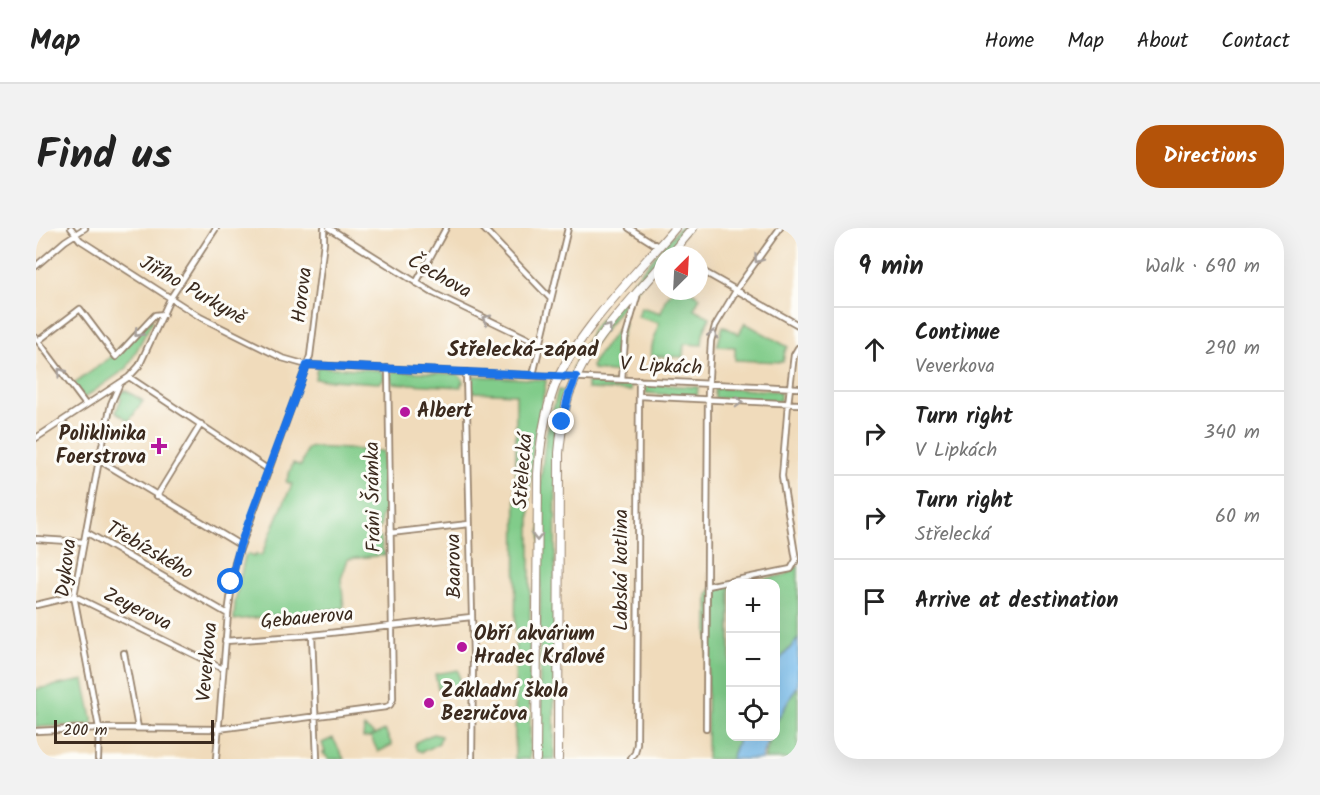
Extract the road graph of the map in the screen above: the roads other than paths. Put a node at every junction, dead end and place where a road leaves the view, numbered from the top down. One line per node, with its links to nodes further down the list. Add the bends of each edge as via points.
1 (71, 228): 13 (street, Jiřího Purkyně)
2 (85, 228): 13 (street)
3 (216, 228): 25 (street)
4 (324, 228): 31 (street, Horova)
5 (329, 228): 21 (street, Čechova)
6 (447, 228): 21 (street)
7 (483, 228): 24 (street)
8 (568, 228): 24 (street)
9 (629, 228): 14 (street)
10 (675, 228): 15 (main road, Střelecká)
11 (693, 228): 16 (main road)
12 (780, 228): 22 (street, one-way to 22)
13 (75, 234): 18 (street); 25 (street, Jiřího Purkyně)
14 (657, 246)
15 (660, 246)
16 (678, 246)
17 (654, 253): 35 (main road, Střelecká, via 592,325)
18 (36, 266)
19 (654, 274): 23 (main road, Střelecká)
20 (708, 274): 22 (street)
21 (416, 284): 29 (street, Čechova, one-way to 21)
22 (736, 289): 27 (street); 41 (street, one-way to 22, via 712,334)
23 (638, 293): 37 (main road, Střelecká, one-way to 23, via 595,346); 38 (street, Střelecká, via 625,339)
24 (550, 298): 29 (street)
25 (170, 299): 26 (street); 31 (street, Jiřího Purkyně, via 282,358)
26 (164, 314): 28 (street, one-way to 28, via 155,315 116,357 80,309); 36 (street, via 139,366)
27 (798, 325)
28 (37, 340): 48 (street, one-way to 28)
29 (539, 344): 34 (street)
30 (798, 348): 42 (street)
31 (307, 365): 32 (street, V Lipkách); 52 (street, Veverkova)
32 (387, 368): 33 (street, V Lipkách); 56 (street, Fráni Šrámka)
33 (466, 372): 34 (street, V Lipkách); 54 (street, Baarova)
34 (533, 375): 35 (street, V Lipkách)
35 (560, 376): 37 (street, V Lipkách); 81 (main road, Střelecká, one-way to 81, via 548,407 538,474)
36 (129, 377): 40 (street); 49 (street)
37 (576, 377): 38 (street, V Lipkách); 82 (main road, Střelecká, via 562,422 559,453)
38 (622, 379): 39 (street, V Lipkách)
39 (639, 380): 41 (street, V Lipkách); 44 (street, Labská kotlina)
40 (120, 383): 48 (street); 51 (street, Dykova, via 111,404)
41 (708, 384): 42 (street, V Lipkách); 45 (street)
42 (790, 388): 43 (street, V Lipkách); 46 (street)
43 (798, 388)
44 (639, 396): 45 (street, V Lipkách); 76 (street, Labská kotlina, via 637,744)
45 (708, 400): 46 (street, V Lipkách, one-way to 46); 60 (street)
46 (788, 404): 47 (street, V Lipkách); 60 (street, via 782,476 796,561 791,569)
47 (798, 404)
48 (86, 405): 50 (street)
49 (201, 424): 52 (street); 53 (street)
50 (36, 438)
51 (99, 460): 53 (street); 55 (street, Dykova)
52 (269, 470): 59 (street, Veverkova)
53 (157, 496): 59 (street)
54 (469, 524): 56 (street); 64 (street, Baarova)
55 (86, 532): 58 (street, Dykova); 63 (street, Třebízského)
56 (390, 533): 65 (street, Fráni Šrámka)
57 (36, 539): 58 (street)
58 (84, 542): 61 (street, Dykova)
59 (240, 545): 63 (street, Veverkova)
60 (707, 586): 73 (street)
61 (74, 596): 62 (street, Zeyerova); 69 (street, Zeyerova); 71 (street, Dykova)
62 (36, 606)
63 (228, 614): 67 (street, Veverkova)
64 (471, 617): 65 (street, Gebauerova); 80 (street, Baarova)
65 (392, 627): 66 (street, Gebauerova); 70 (street, via 390,705)
66 (312, 634): 67 (street, Gebauerova); 70 (street)
67 (225, 641): 69 (street, Veverkova)
68 (124, 653): 72 (street)
69 (223, 669): 74 (street, Veverkova)
70 (316, 715): 74 (street); 79 (street)
71 (99, 728): 72 (street); 75 (street); 77 (street, Dykova)
72 (138, 728): 74 (street)
73 (706, 728)
74 (218, 729): 78 (street, Veverkova)
75 (36, 731)
76 (631, 758)
77 (98, 759)
78 (216, 759)
79 (317, 759)
80 (471, 759)
81 (536, 759)
82 (558, 759)

